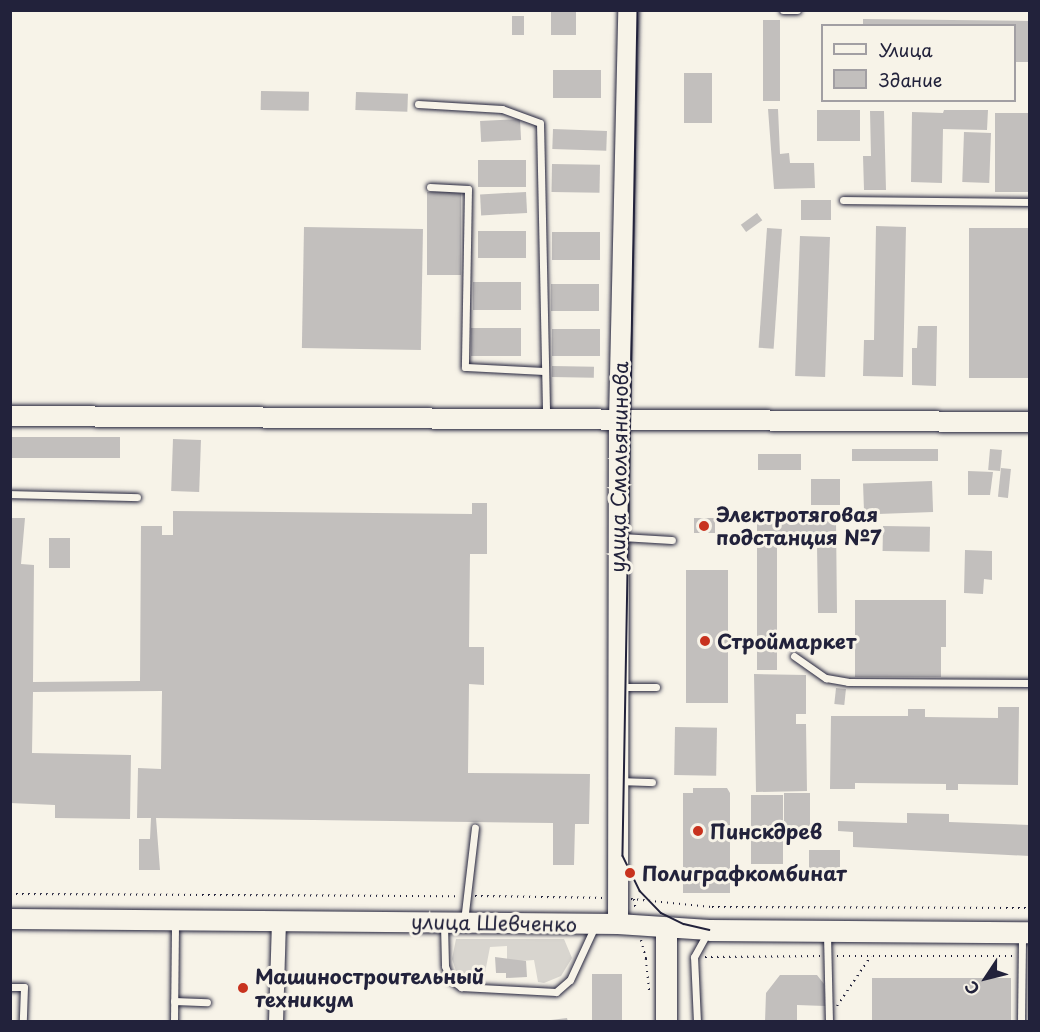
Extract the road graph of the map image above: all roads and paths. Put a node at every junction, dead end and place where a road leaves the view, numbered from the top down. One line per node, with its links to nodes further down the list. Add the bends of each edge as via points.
1 (628, 10): 11 (street, улица Смольянинова)
2 (783, 10): 3 (lane)
3 (797, 10)
4 (418, 104): 8 (lane, via 502,109 540,123)
5 (430, 188): 8 (lane, via 468,189 465,368)
6 (843, 200): 7 (lane)
7 (1029, 202)
8 (545, 371): 10 (lane)
9 (10, 416): 10 (street)
10 (546, 420): 11 (street)
11 (619, 420): 12 (street); 15 (street, улица Смольянинова)
12 (1029, 422)
13 (10, 494): 14 (lane)
14 (137, 497)
15 (618, 537): 16 (lane); 19 (street, улица Смольянинова)
16 (672, 540)
17 (794, 656): 18 (lane, via 826,678 848,682)
18 (1029, 683)
19 (618, 687): 20 (lane); 21 (street, улица Смольянинова)
20 (656, 687)
21 (618, 781): 22 (lane); 26 (street, улица Смольянинова)
22 (652, 782)
23 (476, 828): 25 (lane)
24 (10, 894): 25 (path)
25 (467, 896): 26 (path); 31 (lane)
26 (618, 898): 27 (path, via 712,907); 34 (street, улица Смольянинова)
27 (1029, 908)
28 (10, 919): 29 (street, улица Шевченко)
29 (175, 921): 32 (street, улица Шевченко); 45 (lane)
30 (444, 921): 31 (street, улица Шевченко); 32 (street, улица Шевченко); 33 (lane, via 445,966 450,979 460,987 556,992 570,980)
31 (464, 921): 33 (street, улица Шевченко)
32 (279, 922): 51 (street)
33 (596, 924): 34 (street, улица Шевченко)
34 (618, 924): 35 (street, улица Шевченко)
35 (666, 929): 36 (street, улица Шевченко); 43 (main road)
36 (709, 930): 37 (main road); 42 (lane)
37 (828, 931): 38 (main road); 39 (lane)
38 (1026, 932): 41 (lane)
39 (827, 956): 40 (path); 42 (path); 49 (lane)
40 (871, 956): 41 (path); 49 (path)
41 (1022, 956): 54 (lane)
42 (694, 957): 53 (lane)
43 (666, 958): 46 (path, via 646,959); 52 (main road)
44 (10, 987): 50 (lane, via 24,987)
45 (174, 1000): 47 (lane); 48 (lane)
46 (650, 1001)
47 (207, 1002)
48 (173, 1019)
49 (829, 1020)
50 (23, 1022)
51 (276, 1022)
52 (666, 1022)
53 (697, 1022)
54 (1021, 1022)

